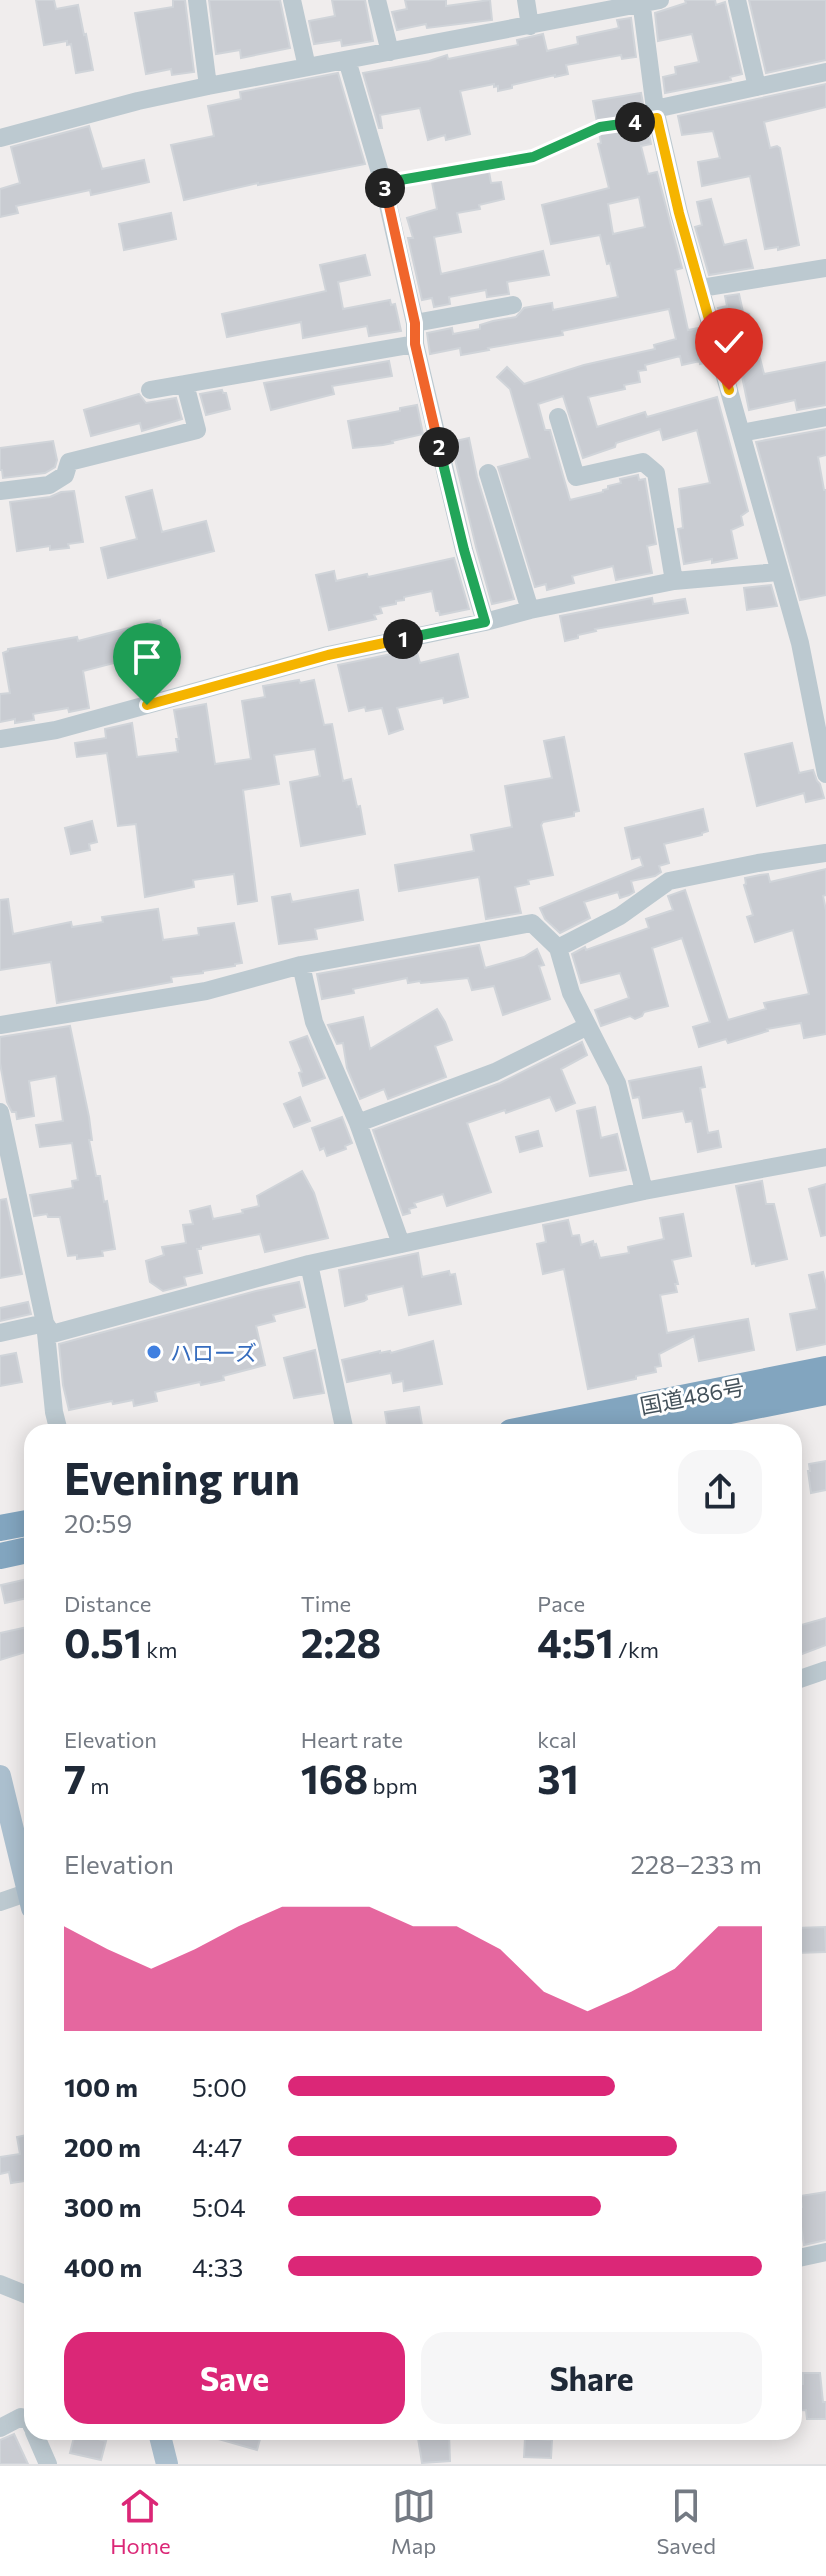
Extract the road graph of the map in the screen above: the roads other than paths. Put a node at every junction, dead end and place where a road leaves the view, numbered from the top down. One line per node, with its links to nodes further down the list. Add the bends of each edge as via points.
1 (197, 0): 13 (street)
2 (292, 0): 11 (street)
3 (377, 0): 9 (street)
4 (526, 0): 8 (street)
5 (660, 0): 7 (street)
6 (737, 0): 14 (street)
7 (641, 2): 8 (street); 15 (street)
8 (530, 26): 9 (street)
9 (390, 52): 10 (street)
10 (347, 60): 11 (street); 20 (street, via 383,183)
11 (307, 67): 13 (street)
12 (826, 72): 14 (street)
13 (208, 86): 16 (street)
14 (757, 87): 15 (street)
15 (656, 114): 18 (street)
16 (0, 138)
17 (826, 268): 18 (street)
18 (701, 288): 26 (street)
19 (513, 305): 20 (street)
20 (415, 323): 21 (street)
21 (415, 344): 22 (street); 32 (street)
22 (185, 384): 23 (street); 28 (street, via 197,430 69,462 65,475 49,485)
23 (150, 390)
24 (558, 417): 30 (street, via 576,477 643,462 656,473)
25 (826, 417): 26 (street)
26 (741, 433): 29 (street)
27 (488, 473): 31 (street)
28 (0, 491)
29 (778, 572): 30 (street); 34 (street, via 800,643)
30 (674, 581): 31 (street)
31 (530, 610): 32 (street)
32 (485, 622): 33 (street, via 328,655 56,730)
33 (0, 739)
34 (826, 774)
35 (826, 853): 36 (street, via 669,881 620,916)
36 (558, 948): 37 (street, via 532,923); 39 (street, via 571,993)
37 (301, 965): 38 (street, via 206,991); 41 (street, via 314,1022)
38 (0, 1025)
39 (588, 1026): 41 (street, via 495,1072); 43 (street, via 617,1083)
40 (0, 1112): 46 (street)
41 (358, 1123): 44 (street)
42 (826, 1157): 43 (street)
43 (644, 1191): 44 (street)
44 (401, 1244): 45 (street)
45 (309, 1264): 46 (street, via 52,1334); 51 (street)
46 (45, 1323): 47 (street); 50 (street)
47 (0, 1333)
48 (826, 1369): 52 (highway, 国道486号)
49 (826, 1392): 53 (highway, 国道486号)
50 (57, 1424)
51 (343, 1424)
52 (551, 1424)
53 (664, 1424)
54 (24, 1524): 55 (highway)
55 (0, 1528)
56 (24, 1551): 57 (highway)
57 (0, 1556)
58 (826, 1670): 59 (street)
59 (802, 1678)
60 (0, 1776): 61 (main road)
61 (24, 1870)
62 (24, 1898): 63 (street)
63 (0, 1902)
64 (826, 2252): 65 (street)
65 (802, 2257)
66 (0, 2284): 67 (street)
67 (24, 2294)
68 (24, 2418): 69 (street)
69 (0, 2428)
70 (38, 2440): 72 (street)
71 (161, 2440): 73 (main road)
72 (48, 2464)
73 (167, 2464)

